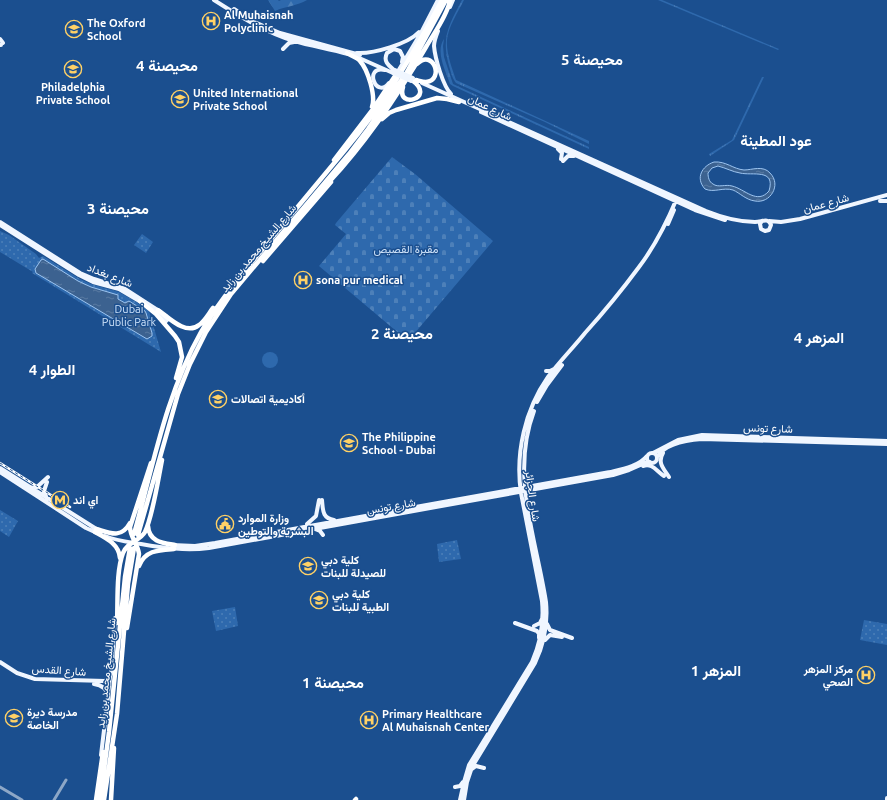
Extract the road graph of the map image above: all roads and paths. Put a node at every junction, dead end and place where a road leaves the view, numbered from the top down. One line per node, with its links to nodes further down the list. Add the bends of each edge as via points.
1 (216, 0): 6 (main road, شارع عمان, via 245,20); 10 (main road, شارع عمان, via 252,21 280,33)
2 (438, 0): 5 (main road)
3 (442, 0): 25 (highway, شارع الشيخ محمد بن زايد, via 398,78 366,124)
4 (450, 0): 12 (highway, via 442,20); 17 (main road, via 436,35 434,49 446,88); 27 (highway, شارع الشيخ محمد بن زايد, via 432,34 368,129)
5 (425, 23): 10 (main road, via 416,35 405,42 366,53); 11 (main road)
6 (275, 34): 7 (main road, شارع عمان); 8 (main road, via 284,39)
7 (297, 42): 9 (main road, via 289,43); 10 (main road, شارع عمان)
8 (285, 44)
9 (283, 49)
10 (347, 52): 13 (main road, شارع عمان); 18 (highway, via 363,64 372,90 373,102)
11 (400, 67): 13 (main road); 13 (main road, via 403,59 401,53 396,49 390,50 385,60)
12 (413, 68): 14 (highway, via 425,60 431,61 436,67 435,75 430,81); 15 (highway)
13 (394, 72): 13 (main road, via 386,86 380,87 375,84 375,72 382,69); 14 (main road, شارع عمان, bridge); 18 (highway)
14 (413, 80): 15 (highway, via 420,90 419,96 413,100 403,96); 16 (main road, شارع عمان); 17 (main road, شارع عمان)
15 (404, 83): 19 (highway)
16 (459, 102): 19 (highway, via 437,98 396,110 384,117); 20 (main road, شارع عمان)
17 (465, 102): 23 (main road, شارع عمان)
18 (367, 115): 25 (highway)
19 (369, 134): 24 (highway)
20 (557, 147): 21 (main road, شارع عمان); 22 (main road, via 562,152 562,160 568,156)
21 (566, 151): 22 (main road, شارع عمان); 23 (main road)
22 (576, 156): 26 (main road, شارع عمان)
23 (588, 158): 30 (main road, شارع عمان)
24 (342, 168): 27 (highway); 40 (highway, via 282,240 256,269)
25 (322, 179): 42 (highway, شارع الشيخ محمد بن زايد)
26 (659, 193): 28 (main road, شارع عمان); 30 (main road)
27 (316, 194): 40 (highway, شارع الشيخ محمد بن زايد)
28 (664, 195): 30 (main road, شارع عمان); 32 (main road, via 671,202)
29 (887, 198): 34 (main road, شارع عمان, via 804,218 781,222); 38 (main road, شارع عمان)
30 (677, 200): 31 (main road, شارع عمان); 32 (main road, شارع الجزائر); 33 (main road, شارع عمان, via 735,220)
31 (688, 207): 32 (main road, via 680,206); 37 (main road, شارع عمان, via 719,219)
32 (672, 210): 39 (main road, شارع الجزائر, via 657,240); 41 (main road, شارع الجزائر, via 659,241)
33 (762, 221): 34 (main road); 37 (main road)
34 (769, 221): 38 (main road)
35 (0, 222): 44 (main road, شارع بغداد, via 80,273 125,289)
36 (0, 225): 43 (main road, شارع بغداد, via 39,253 83,278 119,289)
37 (760, 227): 38 (main road, via 765,231)
38 (771, 228)
39 (639, 265): 41 (main road); 45 (main road, شارع الجزائر)
40 (250, 272): 51 (highway, شارع الشيخ محمد بن زايد, via 218,313 196,352 178,394)
41 (622, 292): 48 (main road, شارع الجزائر)
42 (221, 300): 44 (highway, via 199,325 192,328 182,327); 49 (highway, شارع الشيخ محمد بن زايد, via 196,341)
43 (140, 301): 44 (main road, شارع بغداد, via 167,320 167,317); 49 (highway, via 156,314 179,342 182,357)
44 (158, 310)
45 (556, 368): 46 (main road); 47 (main road, شارع الجزائر)
46 (546, 371)
47 (550, 375): 48 (main road); 62 (main road, شارع الجزائر, via 537,396 528,419 520,451)
48 (543, 390): 62 (main road, شارع الجزائر, via 526,437)
49 (174, 393): 53 (highway, شارع الشيخ محمد بن زايد)
50 (887, 442): 52 (main road, شارع تونس, via 705,438); 54 (main road, شارع تونس, via 702,435 678,440)
51 (164, 445): 53 (highway, شارع الشيخ محمد بن زايد, via 136,535); 78 (highway)
52 (673, 446): 56 (main road, شارع تونس, via 662,451); 65 (main road, via 663,453 660,461)
53 (157, 450): 77 (highway)
54 (653, 453): 55 (main road); 56 (main road)
55 (647, 456): 57 (main road); 67 (main road, شارع تونس, via 618,470)
56 (657, 457): 57 (main road, via 655,462)
57 (650, 462): 59 (main road, شارع تونس)
58 (0, 468): 69 (main road)
59 (635, 468): 63 (main road, via 649,466); 68 (main road, شارع تونس, via 616,474)
60 (0, 472): 61 (main road)
61 (6, 476): 72 (main road); 83 (main road, via 86,528)
62 (521, 476): 68 (main road, via 526,484); 70 (main road, شارع الجزائر); 71 (main road)
63 (664, 476)
64 (48, 477): 69 (main road, via 37,487)
65 (669, 477)
66 (47, 482): 73 (main road, via 44,491)
67 (545, 484): 68 (main road, شارع تونس); 70 (main road)
68 (534, 487): 70 (main road, شارع تونس); 75 (main road, via 527,494)
69 (31, 488): 72 (main road)
70 (523, 489): 71 (main road, شارع تونس); 74 (main road, شارع الجزائر); 75 (main road, شارع الجزائر)
71 (510, 492): 74 (main road, via 518,495); 76 (main road, شارع تونس); 79 (main road, شارع تونس)
72 (38, 493): 73 (main road)
73 (48, 499): 83 (main road)
74 (523, 501): 90 (main road, شارع الجزائر, via 538,584)
75 (527, 505): 90 (main road, شارع الجزائر)
76 (356, 517): 80 (main road, شارع تونس); 80 (main road, via 330,519 324,514 321,500 315,518 309,524)
77 (132, 518): 82 (highway); 83 (highway, via 127,527 118,534)
78 (149, 520): 84 (highway); 86 (highway, via 149,532 154,539)
79 (334, 525): 81 (main road, شارع تونس); 81 (main road, via 327,528 324,535 318,530)
80 (297, 528): 86 (main road, شارع تونس, via 208,544)
81 (311, 529): 86 (main road, شارع تونس, via 263,540 202,549)
82 (130, 530): 84 (highway, via 137,537); 85 (highway)
83 (96, 531): 85 (main road, شارع تونس); 87 (highway, via 118,549)
84 (144, 534): 85 (highway)
85 (133, 545): 86 (main road, شارع تونس); 87 (highway, via 122,556); 88 (highway); 95 (highway, شارع الشيخ محمد بن زايد, via 125,576); 96 (highway, شارع الشيخ محمد بن زايد)
86 (174, 547): 88 (highway, via 148,554 140,563)
87 (120, 568): 89 (highway)
88 (136, 575): 96 (highway)
89 (118, 596): 95 (highway); 99 (main road)
90 (544, 599): 91 (main road, شارع الجزائر); 92 (main road, via 542,620); 93 (main road, شارع الجزائر)
91 (547, 615): 93 (main road, شارع الجزائر); 93 (main road, via 549,629 572,638)
92 (534, 626)
93 (544, 630): 97 (main road, شارع الجزائر); 97 (main road, via 515,623 538,632)
94 (562, 637): 97 (main road, via 549,636)
95 (118, 644): 105 (highway, شارع الشيخ محمد بن زايد)
96 (123, 645): 106 (highway, شارع الشيخ محمد بن زايد)
97 (539, 648): 107 (main road, شارع الجزائر); 107 (main road, شارع الجزائر, via 524,684)
98 (0, 663): 100 (main road, شارع القدس, via 21,675); 101 (main road, شارع القدس, via 16,675)
99 (110, 676): 102 (main road, شارع القدس); 104 (main road)
100 (43, 680): 101 (main road); 102 (main road, شارع القدس)
101 (31, 681): 103 (main road, شارع القدس)
102 (100, 682): 103 (main road, via 106,685)
103 (91, 684): 104 (main road, شارع القدس, via 102,686)
104 (108, 697): 108 (main road)
105 (110, 724): 108 (highway); 110 (highway, شارع الشيخ محمد بن زايد)
106 (114, 732): 112 (highway, شارع الشيخ محمد بن زايد); 113 (highway)
107 (473, 762): 109 (main road, شارع الجزائر); 109 (main road, via 482,766 474,767)
108 (101, 764): 110 (highway)
109 (466, 783): 111 (main road, شارع الجزائر); 111 (main road, via 455,788)
110 (96, 799)
111 (462, 799)
112 (104, 800)
113 (110, 800)

